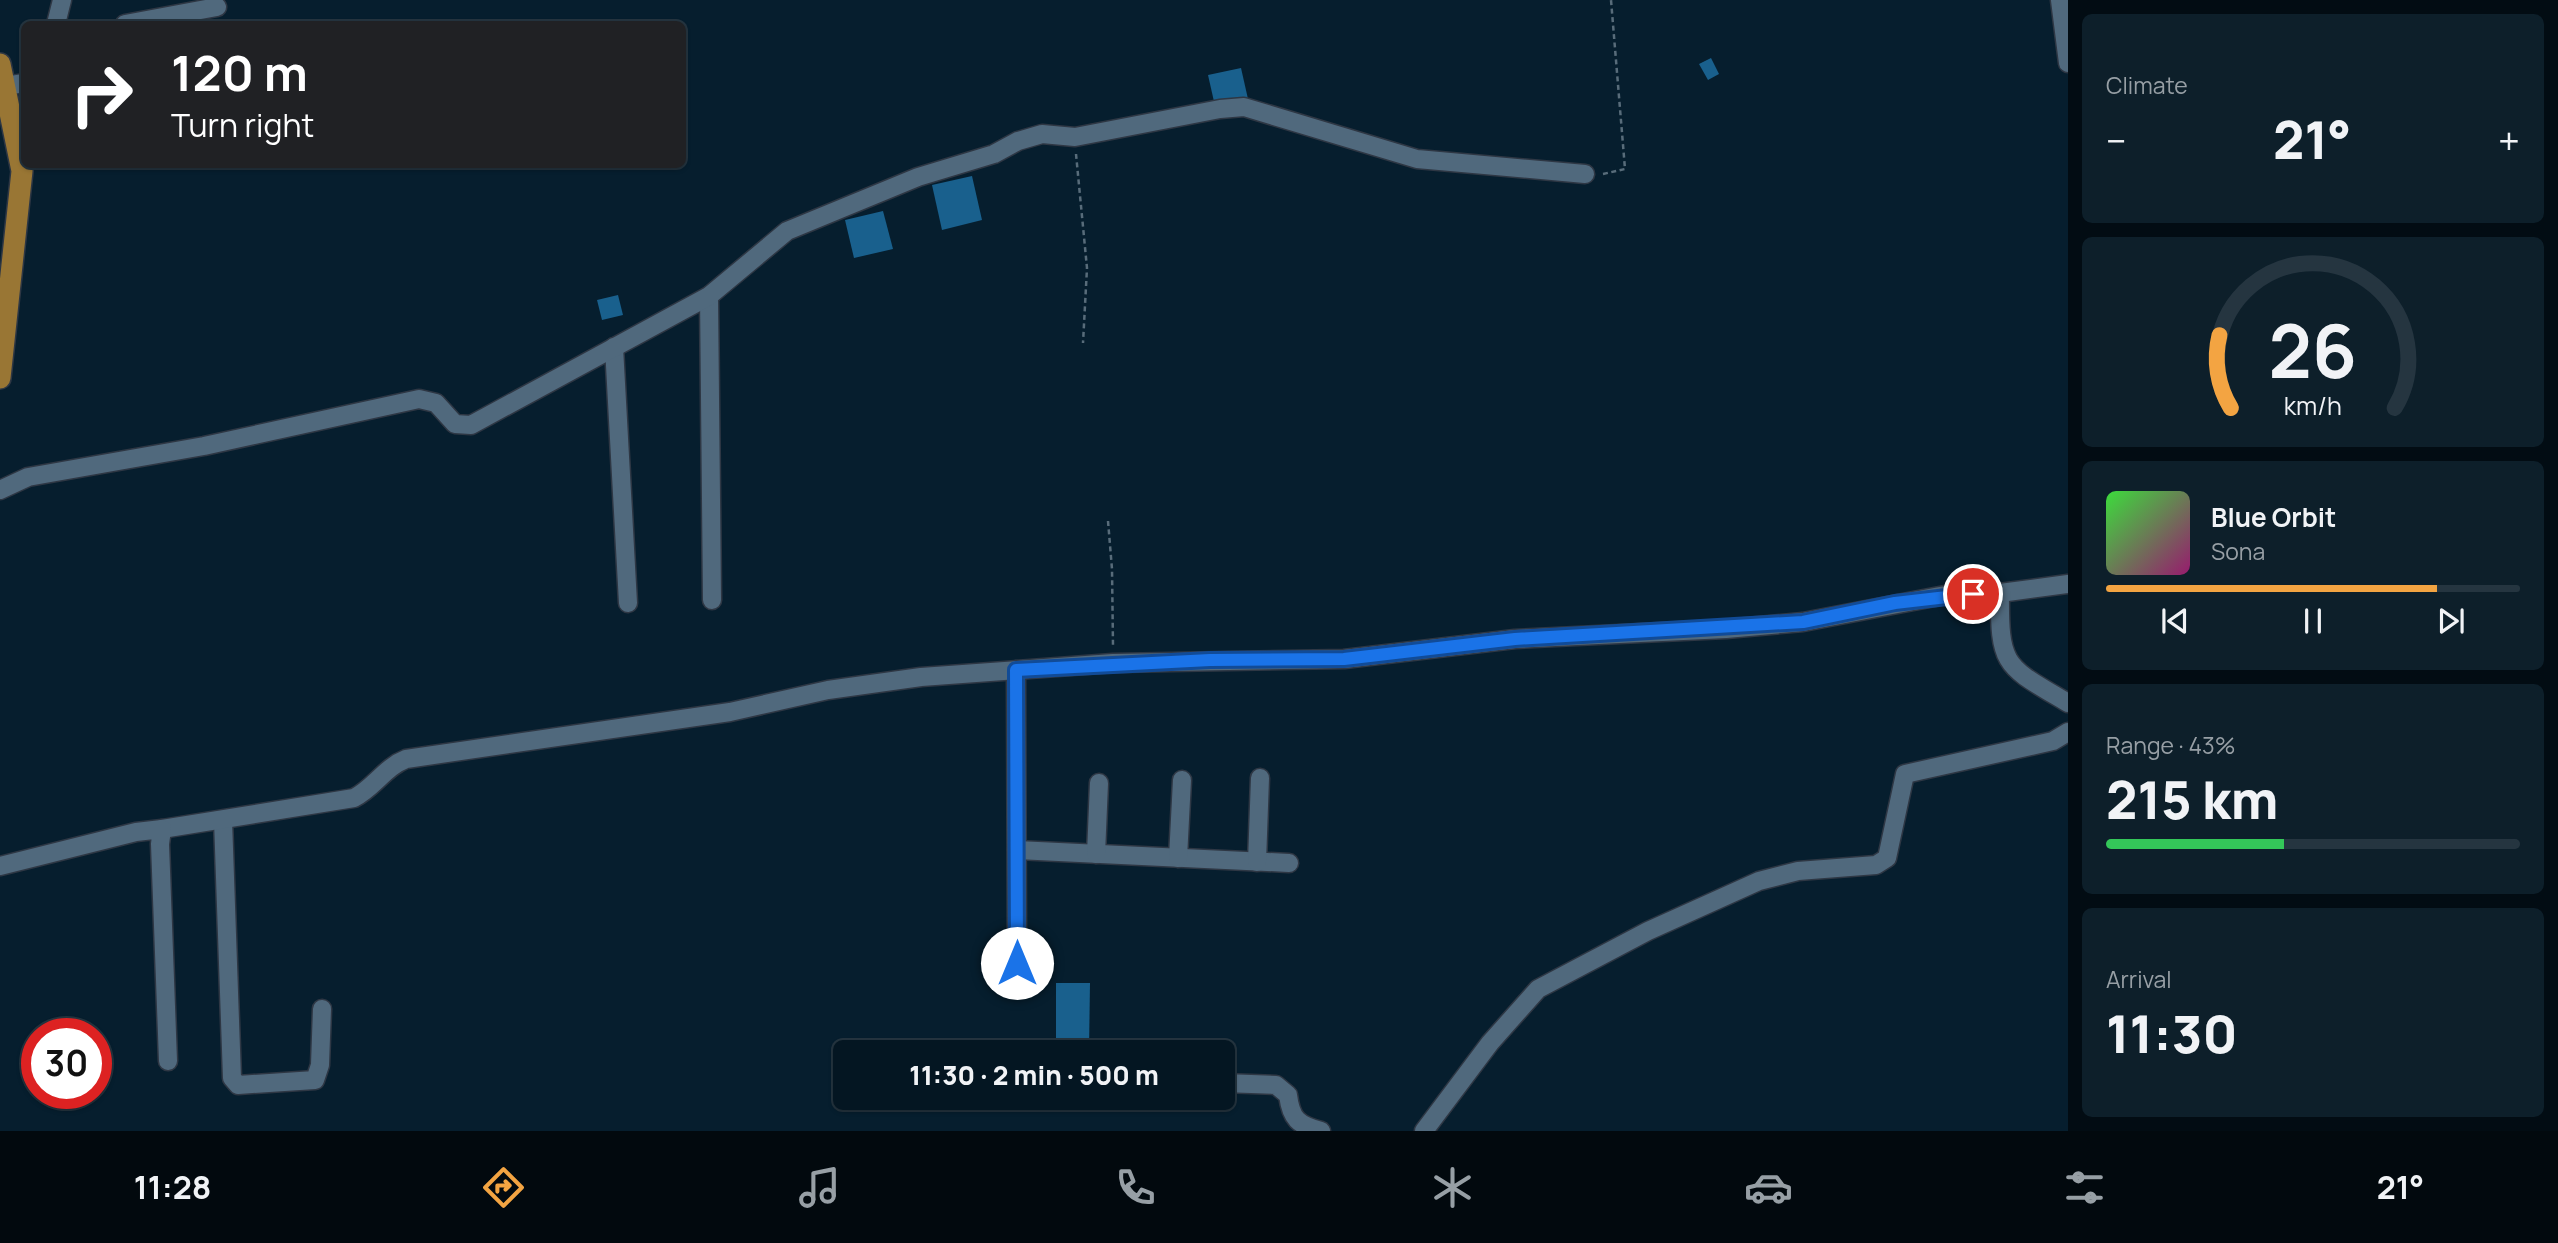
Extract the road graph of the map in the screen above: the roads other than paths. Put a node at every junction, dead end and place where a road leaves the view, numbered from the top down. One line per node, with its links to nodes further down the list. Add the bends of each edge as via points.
1 (62, 0): 4 (street)
2 (2060, 0): 6 (street)
3 (217, 7): 5 (street)
4 (57, 21)
5 (141, 21)
6 (2068, 63)
7 (0, 64): 8 (main road)
8 (15, 84): 9 (main road)
9 (21, 159)
10 (22, 168): 14 (main road)
11 (1585, 174): 12 (street, via 1417,159 1244,107 1220,109 1075,137 1042,134 918,177 787,231)
12 (709, 296): 13 (street); 18 (street)
13 (614, 347): 15 (street, via 471,425 455,424 436,403 419,399 204,446 28,477); 19 (street)
14 (0, 378)
15 (0, 490)
16 (2068, 584): 17 (street)
17 (2000, 593): 20 (street, via 1945,595 1803,622 1515,639 1344,659 1113,663); 21 (street, via 2000,631 2007,661)
18 (712, 600)
19 (628, 603)
20 (1016, 670): 26 (street, via 828,690 730,712 406,759 354,798); 28 (street)
21 (2068, 703)
22 (2068, 732): 39 (street, via 2053,741 1905,774 1887,858 1876,865 1798,871 1759,881 1648,931 1538,989 1490,1043)
23 (1261, 778): 31 (street)
24 (1182, 780): 30 (street)
25 (1099, 783): 29 (street)
26 (223, 820): 27 (street); 35 (street, via 232,1078 238,1085 315,1080 320,1065)
27 (162, 830): 33 (street, via 136,832); 36 (street)
28 (1017, 850): 29 (street); 34 (street)
29 (1096, 854): 30 (street)
30 (1178, 858): 31 (street)
31 (1257, 862): 32 (street)
32 (1289, 863)
33 (0, 866)
34 (1017, 963)
35 (322, 1009)
36 (168, 1060)
37 (1235, 1084): 38 (street, via 1276,1086 1288,1096 1291,1116 1301,1126)
38 (1321, 1131)
39 (1424, 1131)

